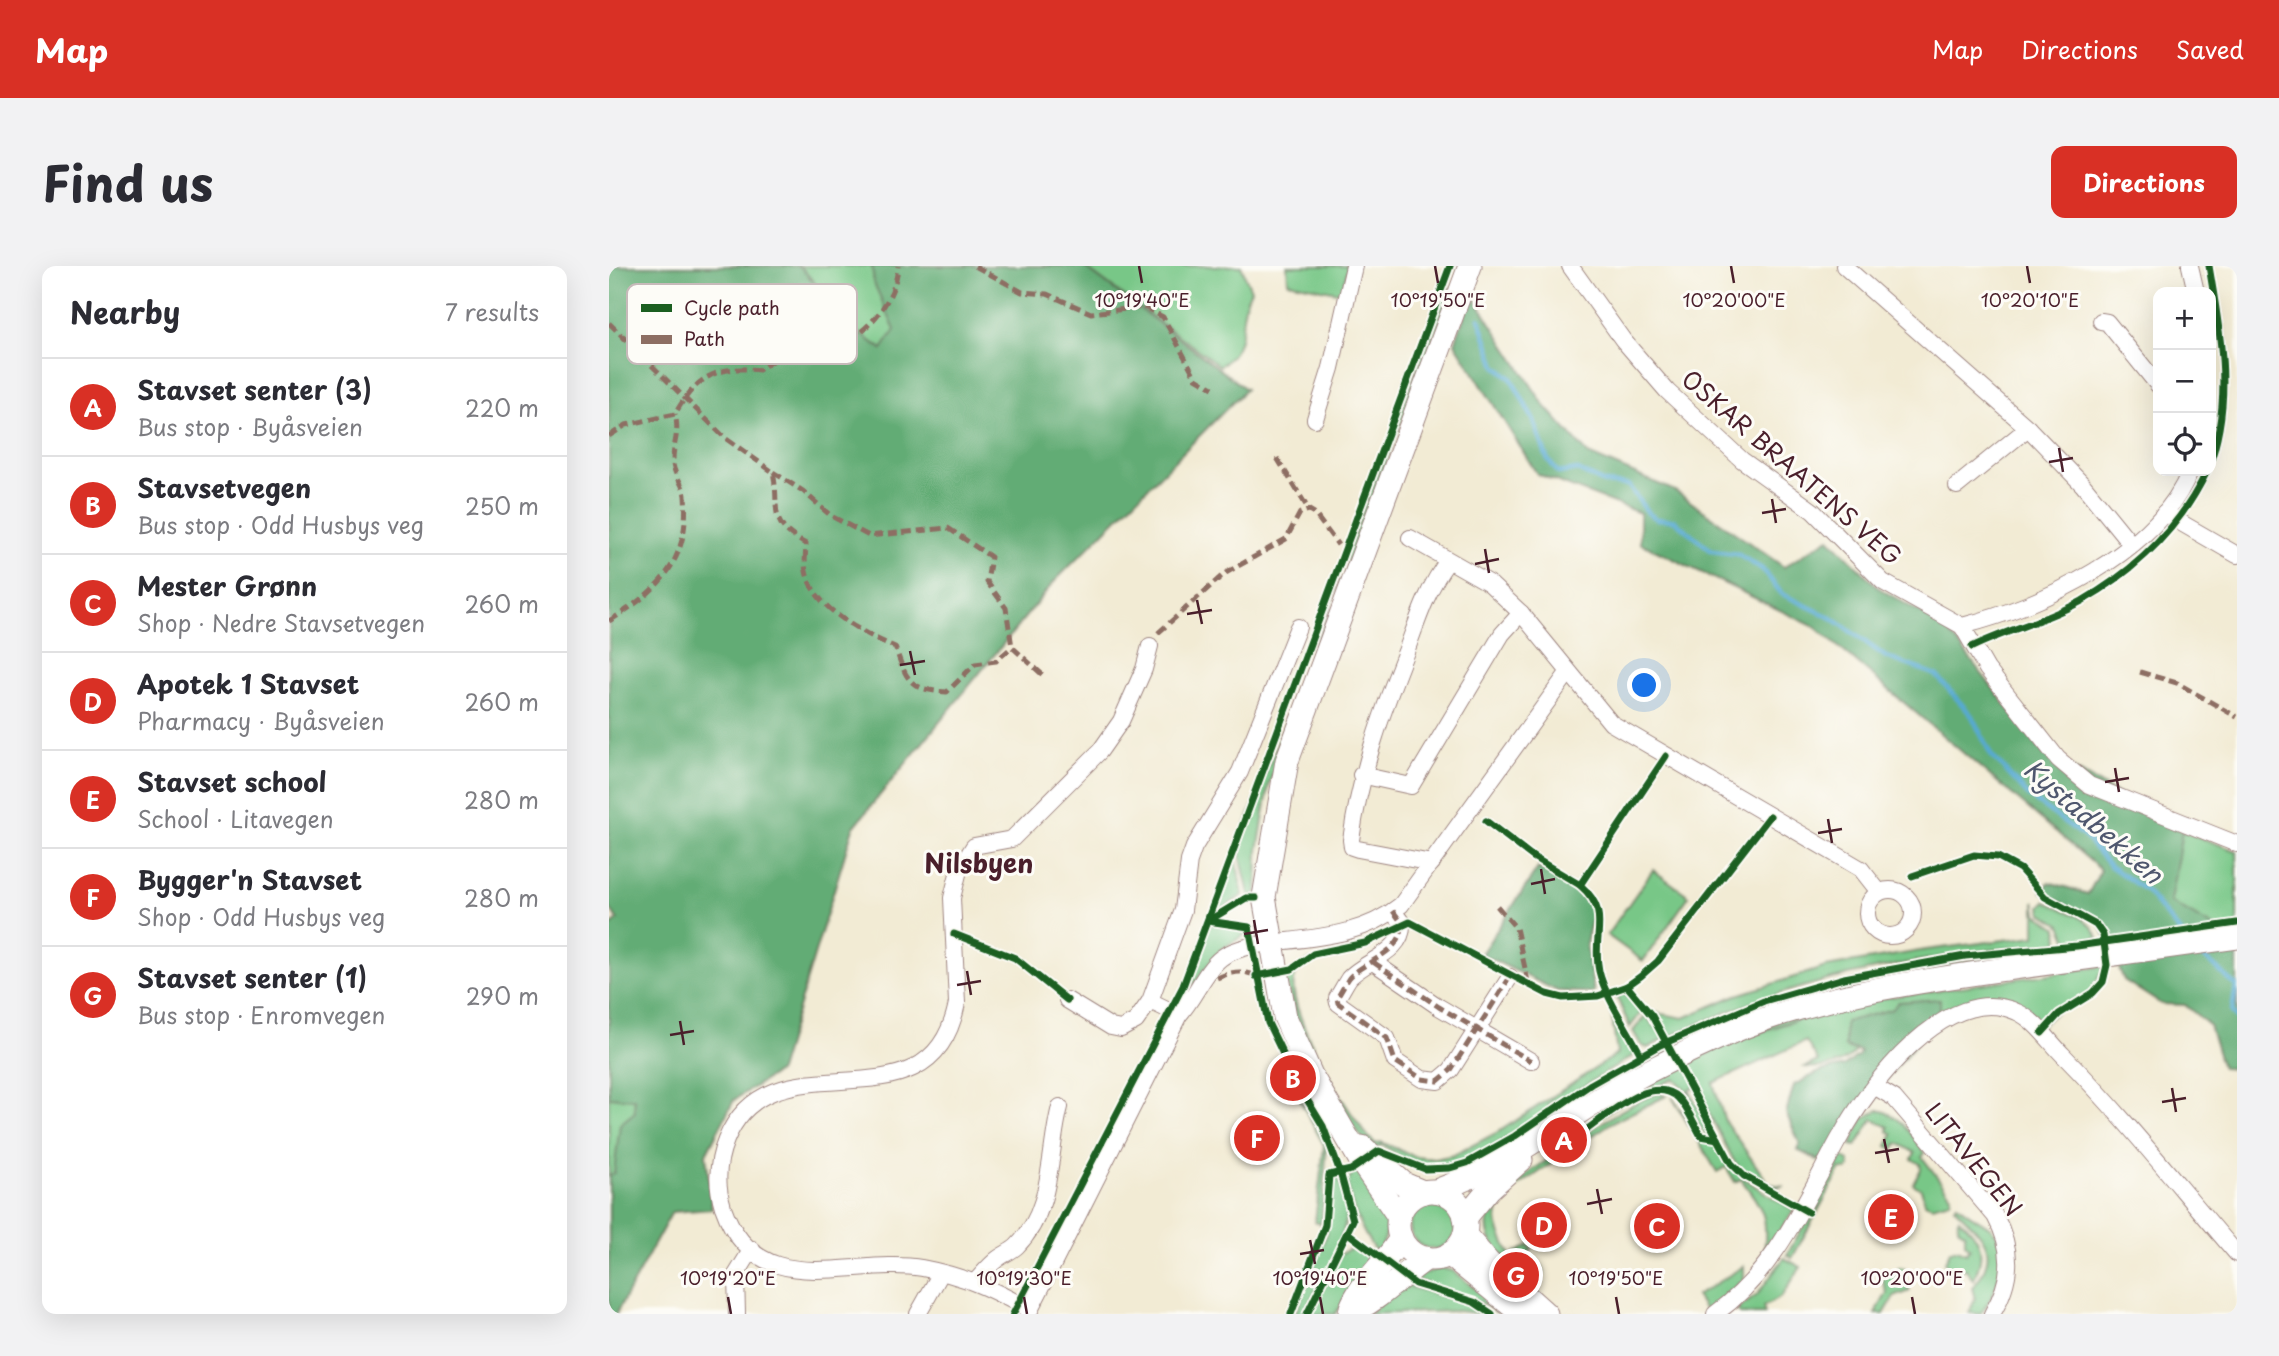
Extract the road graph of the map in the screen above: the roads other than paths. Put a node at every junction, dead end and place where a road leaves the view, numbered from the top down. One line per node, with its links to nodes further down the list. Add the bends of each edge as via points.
1 (1354, 266): 9 (street)
2 (1470, 266): 29 (main road, via 1287,761 1266,869 1264,897)
3 (1570, 266): 19 (street, OSKAR BRAATENS VEG, via 1667,391 1733,451 1813,511 1883,582)
4 (1844, 266): 10 (street)
5 (2190, 266): 6 (street)
6 (2195, 287)
7 (2101, 321): 8 (street, via 2107,322)
8 (2153, 379)
9 (1315, 419)
10 (2028, 428): 12 (street); 15 (street, via 2083,485)
11 (2187, 476): 13 (street)
12 (1957, 486)
13 (2164, 513): 15 (street); 16 (street)
14 (1410, 538): 17 (street)
15 (2130, 544): 19 (street, via 2071,586)
16 (2237, 555)
17 (1448, 561): 18 (street, via 1489,583); 23 (street, via 1420,612)
18 (1521, 612): 22 (street); 23 (street, via 1501,634 1411,786)
19 (1962, 626): 24 (street, via 1987,669 2058,759 2089,785)
20 (1298, 627): 33 (street, via 1240,772 1194,846 1183,910)
21 (1150, 646): 44 (street, via 1121,721 1100,751 1012,839 974,846 959,870 952,898 957,1003 938,1049 915,1070 900,1076 807,1083 770,1091 730,1129 718,1169 720,1197 732,1226)
22 (1568, 673): 25 (street); 26 (street, via 1611,723 1861,869)
23 (1361, 775): 25 (street, via 1352,847)
24 (2237, 844)
25 (1432, 863): 27 (street)
26 (1879, 892)
27 (1393, 911): 29 (street, via 1356,930); 30 (street, via 1402,931)
28 (2237, 937): 40 (main road, via 1915,982 1794,1010 1669,1060)
29 (1270, 943): 34 (street, via 1221,958); 39 (main road, via 1285,1017 1311,1075)
30 (1373, 962): 35 (street); 35 (street, via 1350,978 1338,1003 1387,1038 1395,1061 1422,1079 1445,1077)
31 (1510, 977): 35 (street)
32 (1067, 1000): 33 (street, via 1121,1029 1136,1021)
33 (1150, 1001): 34 (street)
34 (1179, 1015): 50 (street)
35 (1478, 1030): 36 (street)
36 (1531, 1061)
37 (1874, 1087): 46 (street, via 1917,1040 1952,1013 1983,1005 2018,1012 2112,1106); 56 (street, via 1842,1133 1761,1275); 57 (street, LITAVEGEN, via 1894,1098 2004,1231 2010,1266 2003,1295)
38 (1060, 1107): 49 (street, via 1046,1196 1018,1245 995,1260)
39 (1349, 1136): 41 (main road, via 1404,1184); 43 (main road)
40 (1543, 1138): 41 (main road, via 1468,1179); 42 (main road, via 1489,1189)
41 (1430, 1191): 42 (main road, via 1458,1203); 43 (main road, via 1412,1198)
42 (1465, 1226): 45 (main road); 55 (main road, via 1488,1262)
43 (1400, 1228): 47 (main road, via 1415,1255); 53 (main road, via 1389,1259 1355,1298)
44 (752, 1249): 48 (street, via 785,1268 802,1271 920,1268); 51 (street, via 736,1275)
45 (1449, 1254): 47 (main road); 54 (main road)
46 (2237, 1254)
47 (1427, 1258): 53 (main road, via 1367,1306)
48 (941, 1273): 49 (street); 52 (street)
49 (976, 1281): 50 (street)
50 (1029, 1312)
51 (737, 1314)
52 (918, 1314)
53 (1349, 1314)
54 (1522, 1314)
55 (1546, 1314)
56 (1715, 1314)
57 (1992, 1314)

